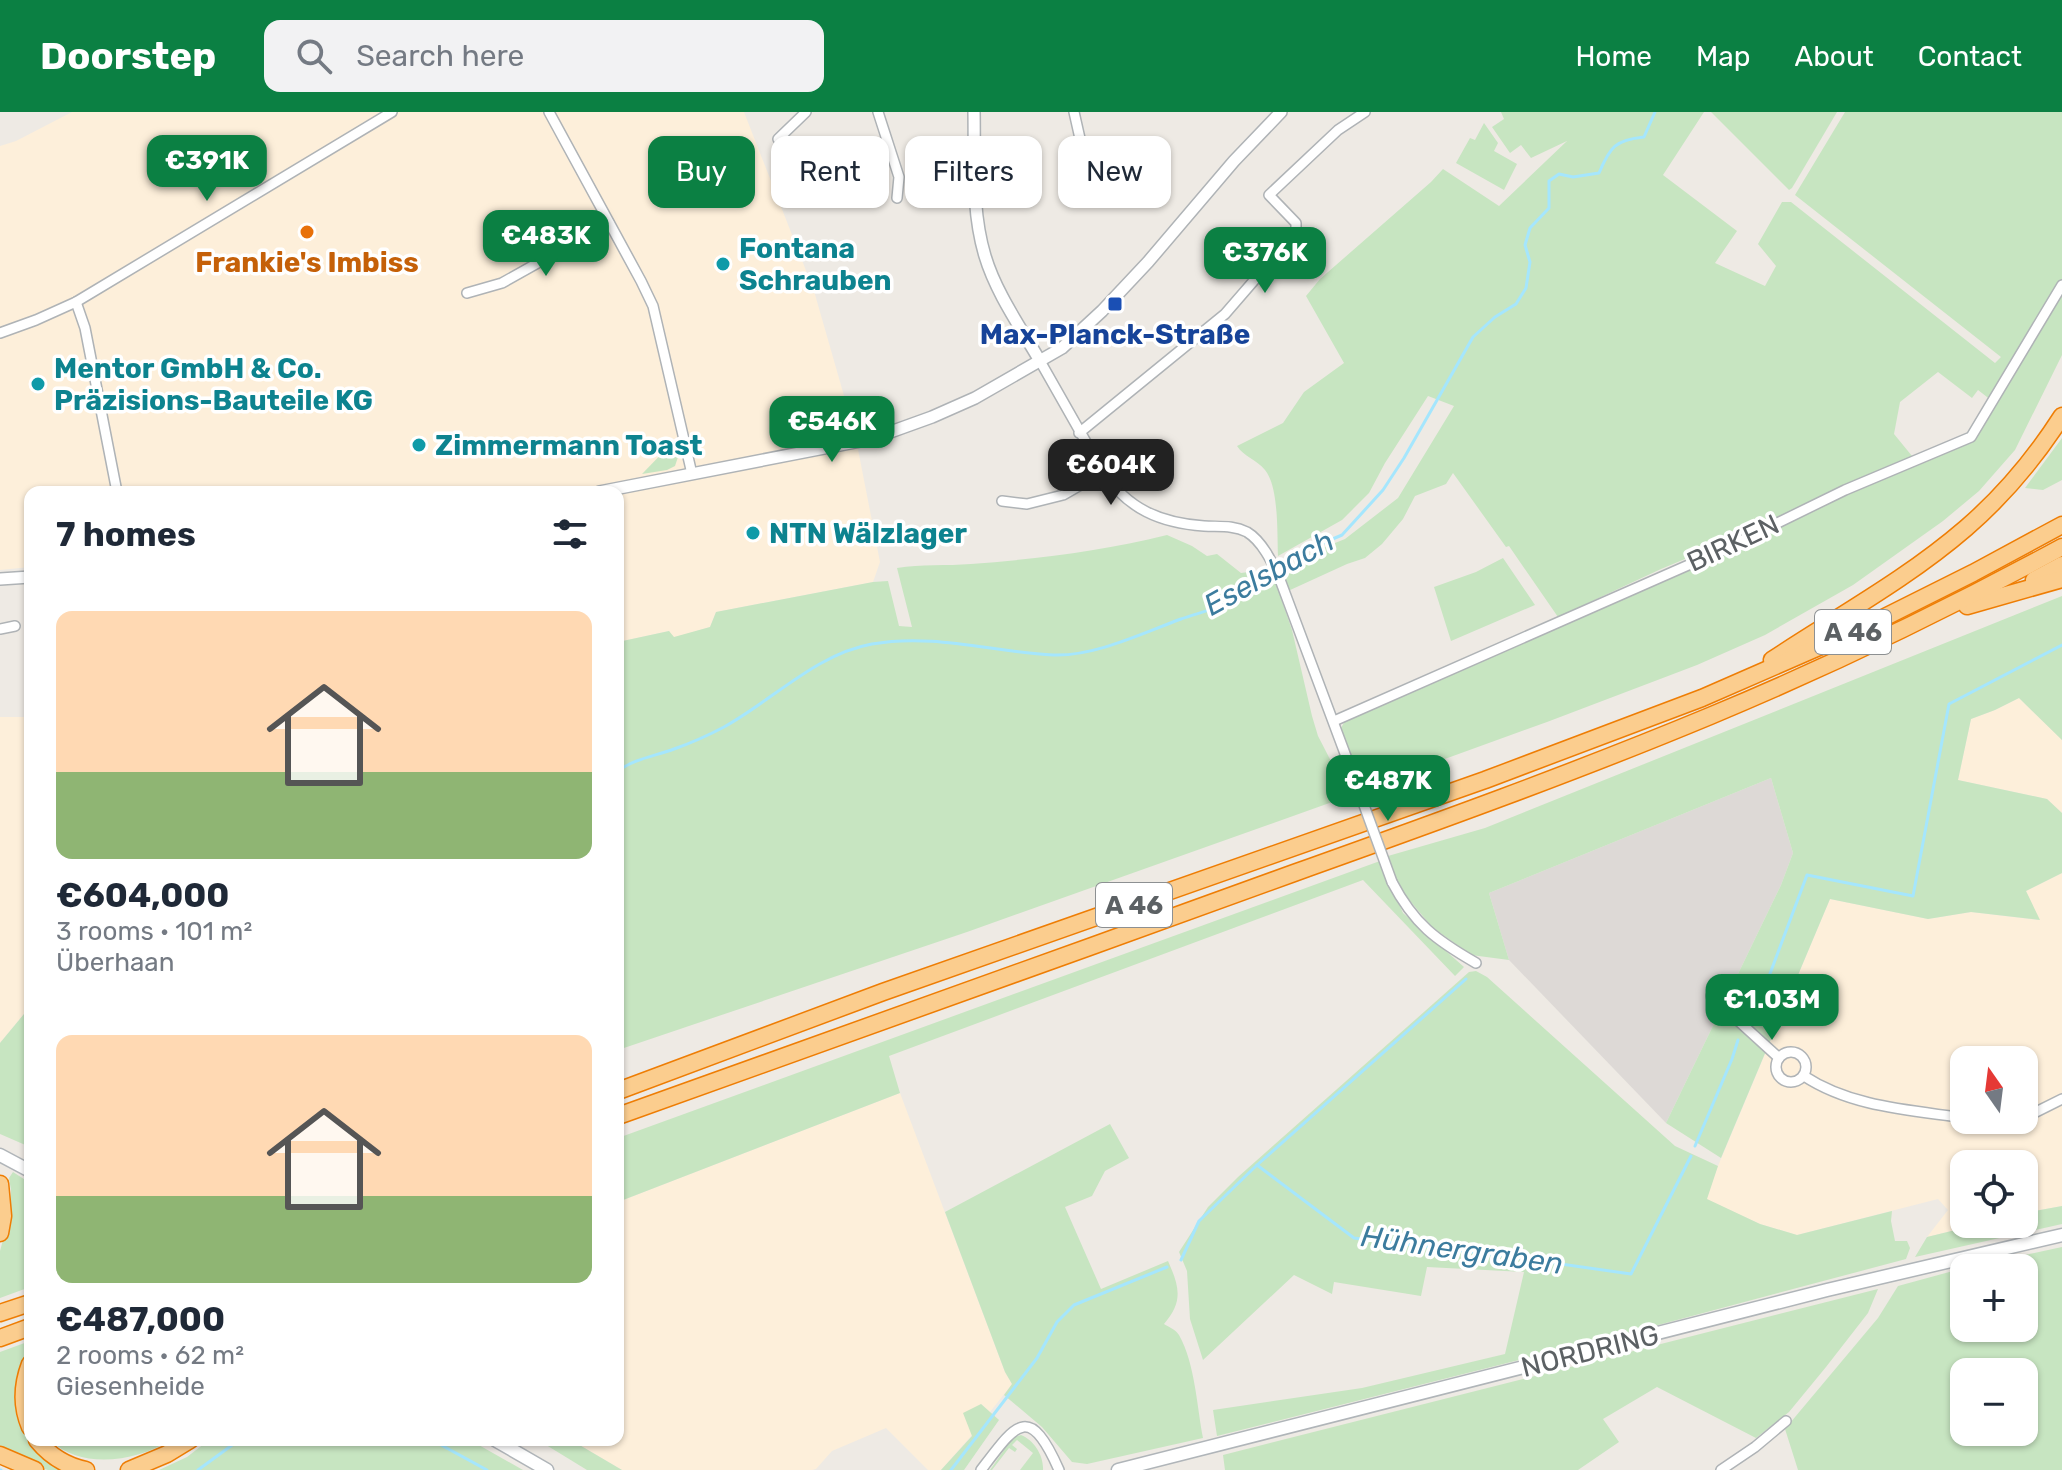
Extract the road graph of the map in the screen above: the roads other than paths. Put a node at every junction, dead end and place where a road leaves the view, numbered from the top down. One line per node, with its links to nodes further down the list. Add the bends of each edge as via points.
1 (392, 112): 15 (street)
2 (549, 112): 12 (street)
3 (806, 112): 9 (street)
4 (878, 112): 11 (street, via 899,177)
5 (974, 112): 17 (street, via 975,197 985,256)
6 (1074, 112): 10 (street)
7 (1281, 112): 17 (street, via 1114,299 1062,348)
8 (1365, 112): 19 (street, via 1338,130 1269,195 1296,223 1296,232 1241,298)
9 (781, 136)
10 (1079, 136)
11 (897, 198)
12 (609, 223): 14 (street, via 502,283); 21 (street, via 655,313)
13 (2062, 285): 36 (street, BIRKEN, via 1971,437)
14 (467, 293)
15 (76, 302): 16 (street); 22 (street)
16 (0, 333)
17 (1040, 361): 19 (street); 21 (street, via 975,398 893,433)
18 (2062, 416): 35 (highway, via 2029,463 1966,528)
19 (1079, 433): 20 (street)
20 (1103, 472): 24 (street, via 1063,495 1027,504); 36 (street, via 1113,487 1155,517 1234,527 1250,534 1275,567)
21 (692, 474): 23 (street)
22 (116, 486)
23 (624, 487)
24 (1002, 501)
25 (2062, 525): 35 (highway, A 46, via 1867,626)
26 (2062, 547): 32 (highway, A 46)
27 (2062, 565): 31 (highway)
28 (24, 577): 29 (street)
29 (0, 579)
30 (2062, 579): 31 (highway)
31 (2004, 595): 32 (highway)
32 (1923, 619): 44 (highway, A 46, via 1621,752)
33 (15, 626): 34 (street)
34 (0, 629)
35 (1730, 687): 41 (highway, A 46)
36 (1334, 721): 37 (street, bridge, via 1392,882 1429,933)
37 (1476, 963)
38 (1711, 996): 39 (street)
39 (1779, 1058): 40 (street, via 1798,1053 1805,1061); 40 (street, via 1775,1067 1782,1080 1791,1083)
40 (1804, 1076): 45 (street, via 1873,1104)
41 (624, 1088)
42 (2062, 1099): 43 (street)
43 (2038, 1111)
44 (624, 1114)
45 (1950, 1116)
46 (0, 1155): 47 (main road)
47 (24, 1168)
48 (0, 1184): 49 (highway)
49 (0, 1233)
50 (2062, 1235): 66 (main road, NORDRING)
51 (24, 1305): 52 (highway)
52 (0, 1313)
53 (24, 1329): 54 (highway)
54 (0, 1338)
55 (1786, 1421): 67 (street)
56 (43, 1446): 61 (highway, via 52,1456)
57 (180, 1446): 62 (highway)
58 (505, 1446): 63 (main road)
59 (0, 1455): 60 (highway)
60 (35, 1470)
61 (86, 1470)
62 (129, 1470)
63 (547, 1470)
64 (981, 1470): 65 (street, via 1012,1431 1023,1426 1044,1440)
65 (1059, 1470)
66 (1118, 1470)
67 (1721, 1470)

